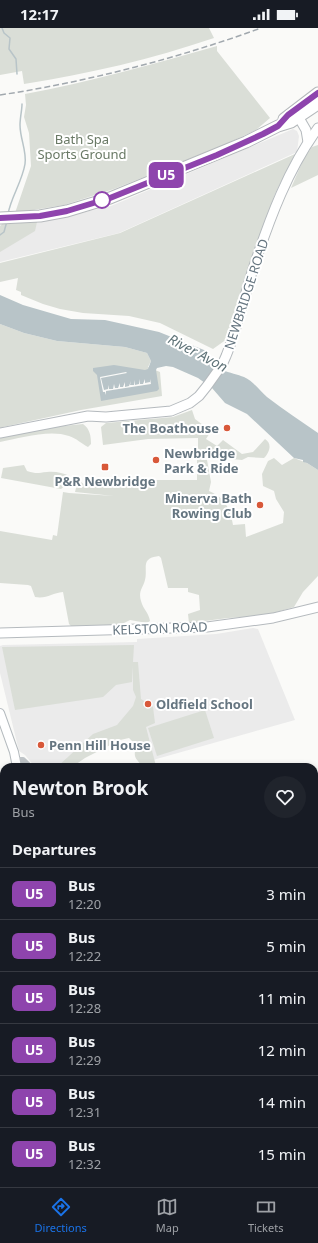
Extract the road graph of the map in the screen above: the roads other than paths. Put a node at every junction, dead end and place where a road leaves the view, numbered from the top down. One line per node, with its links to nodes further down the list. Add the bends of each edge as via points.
1 (318, 93): 3 (highway)
2 (318, 104): 3 (highway)
3 (297, 114): 5 (main road); 7 (highway, via 291,122 110,198 40,216)
4 (318, 128): 5 (main road); 6 (main road, NEWBRIDGE ROAD)
5 (306, 130): 6 (main road)
6 (308, 142): 8 (main road, NEWBRIDGE ROAD, via 285,186 254,265 226,356 199,396 171,411 106,417 88,416)
7 (0, 218)
8 (0, 433)
9 (318, 607): 10 (main road, KELSTON ROAD, via 273,618 207,627)
10 (0, 633)
11 (0, 713): 12 (street)
12 (16, 763)
13 (18, 763): 14 (street, via 23,760)
14 (26, 763)

